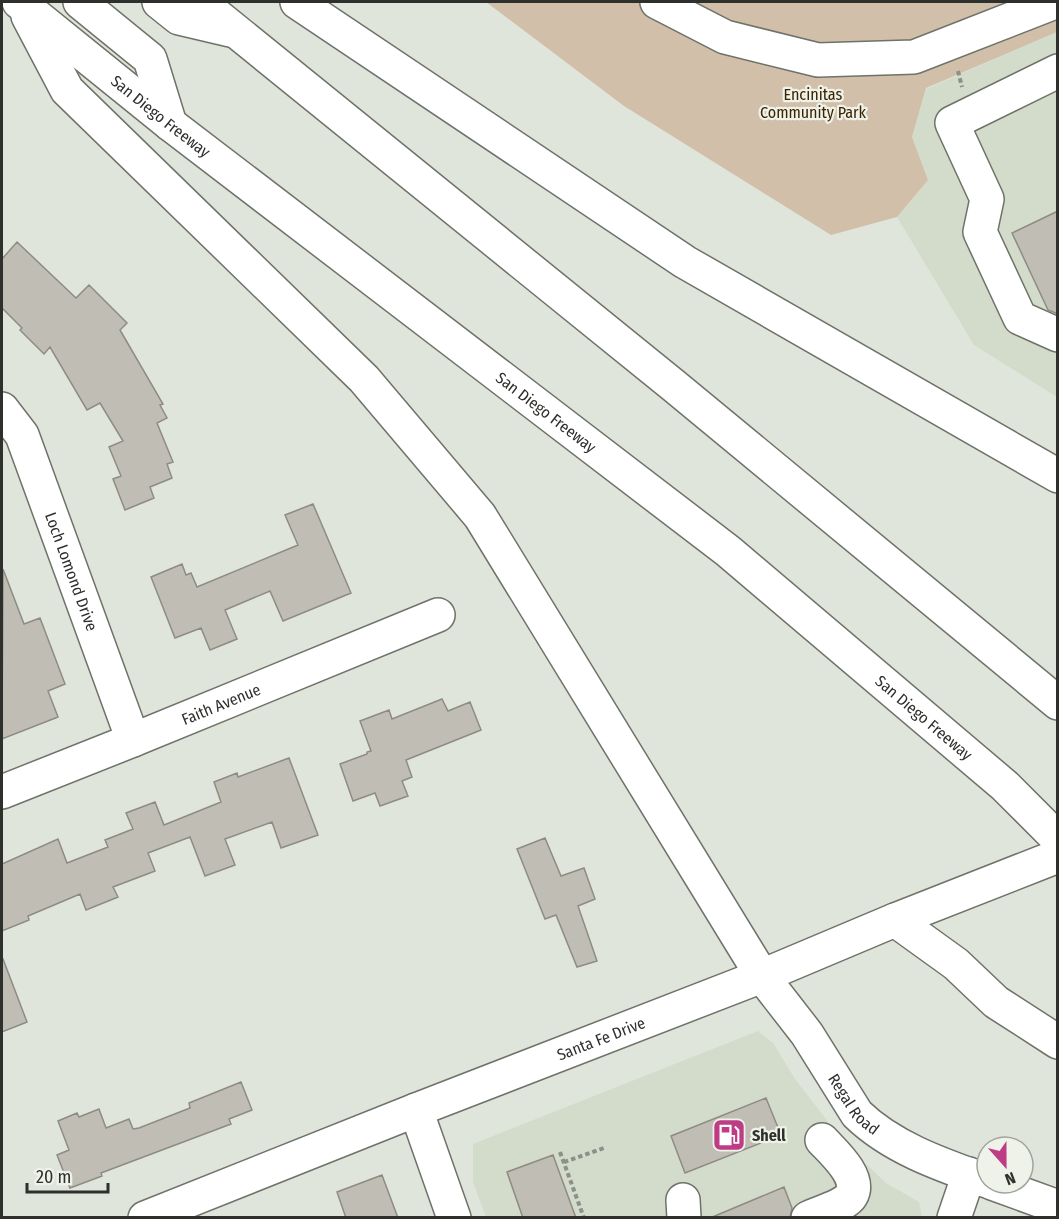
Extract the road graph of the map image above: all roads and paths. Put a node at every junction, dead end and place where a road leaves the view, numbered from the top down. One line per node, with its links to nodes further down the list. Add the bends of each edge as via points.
1 (80, 2): 10 (main road, via 150,59)
2 (159, 2): 8 (main road, via 179,18)
3 (200, 2): 8 (main road)
4 (297, 2): 13 (main road, via 685,262)
5 (657, 2): 6 (main road, via 725,37 818,60 914,57)
6 (1055, 2)
7 (20, 3): 10 (main road, San Diego Freeway); 21 (main road, Regal Road, via 67,90 364,379 480,516)
8 (238, 32): 15 (main road)
9 (1058, 71): 11 (main road, via 952,123 987,199 980,232 1020,318)
10 (170, 124): 18 (main road, San Diego Freeway, via 728,551 1005,786)
11 (1058, 335)
12 (2, 409): 16 (main road, Loch Lomond Drive, via 22,435)
13 (1058, 476)
14 (438, 615): 16 (main road, Faith Avenue)
15 (1058, 703)
16 (133, 740): 17 (main road, Faith Avenue)
17 (2, 792)
18 (1058, 838)
19 (1058, 856): 20 (main road, Santa Fe Drive)
20 (896, 920): 21 (main road, Santa Fe Drive); 22 (main road, via 956,964 996,1002)
21 (762, 976): 23 (main road, Santa Fe Drive); 28 (main road, Regal Road, via 868,1125 917,1154)
22 (1058, 1042)
23 (416, 1110): 32 (main road, Santa Fe Drive); 33 (main road)
24 (822, 1140): 35 (main road, via 850,1173 853,1186 845,1201)
25 (604, 1148): 27 (path)
26 (560, 1152): 27 (path)
27 (564, 1162): 34 (path)
28 (975, 1177)
29 (975, 1190): 36 (main road)
30 (1025, 1195): 31 (main road, Regal Road)
31 (1058, 1207)
32 (145, 1218)
33 (454, 1218)
34 (584, 1218)
35 (808, 1218)
36 (954, 1218)

